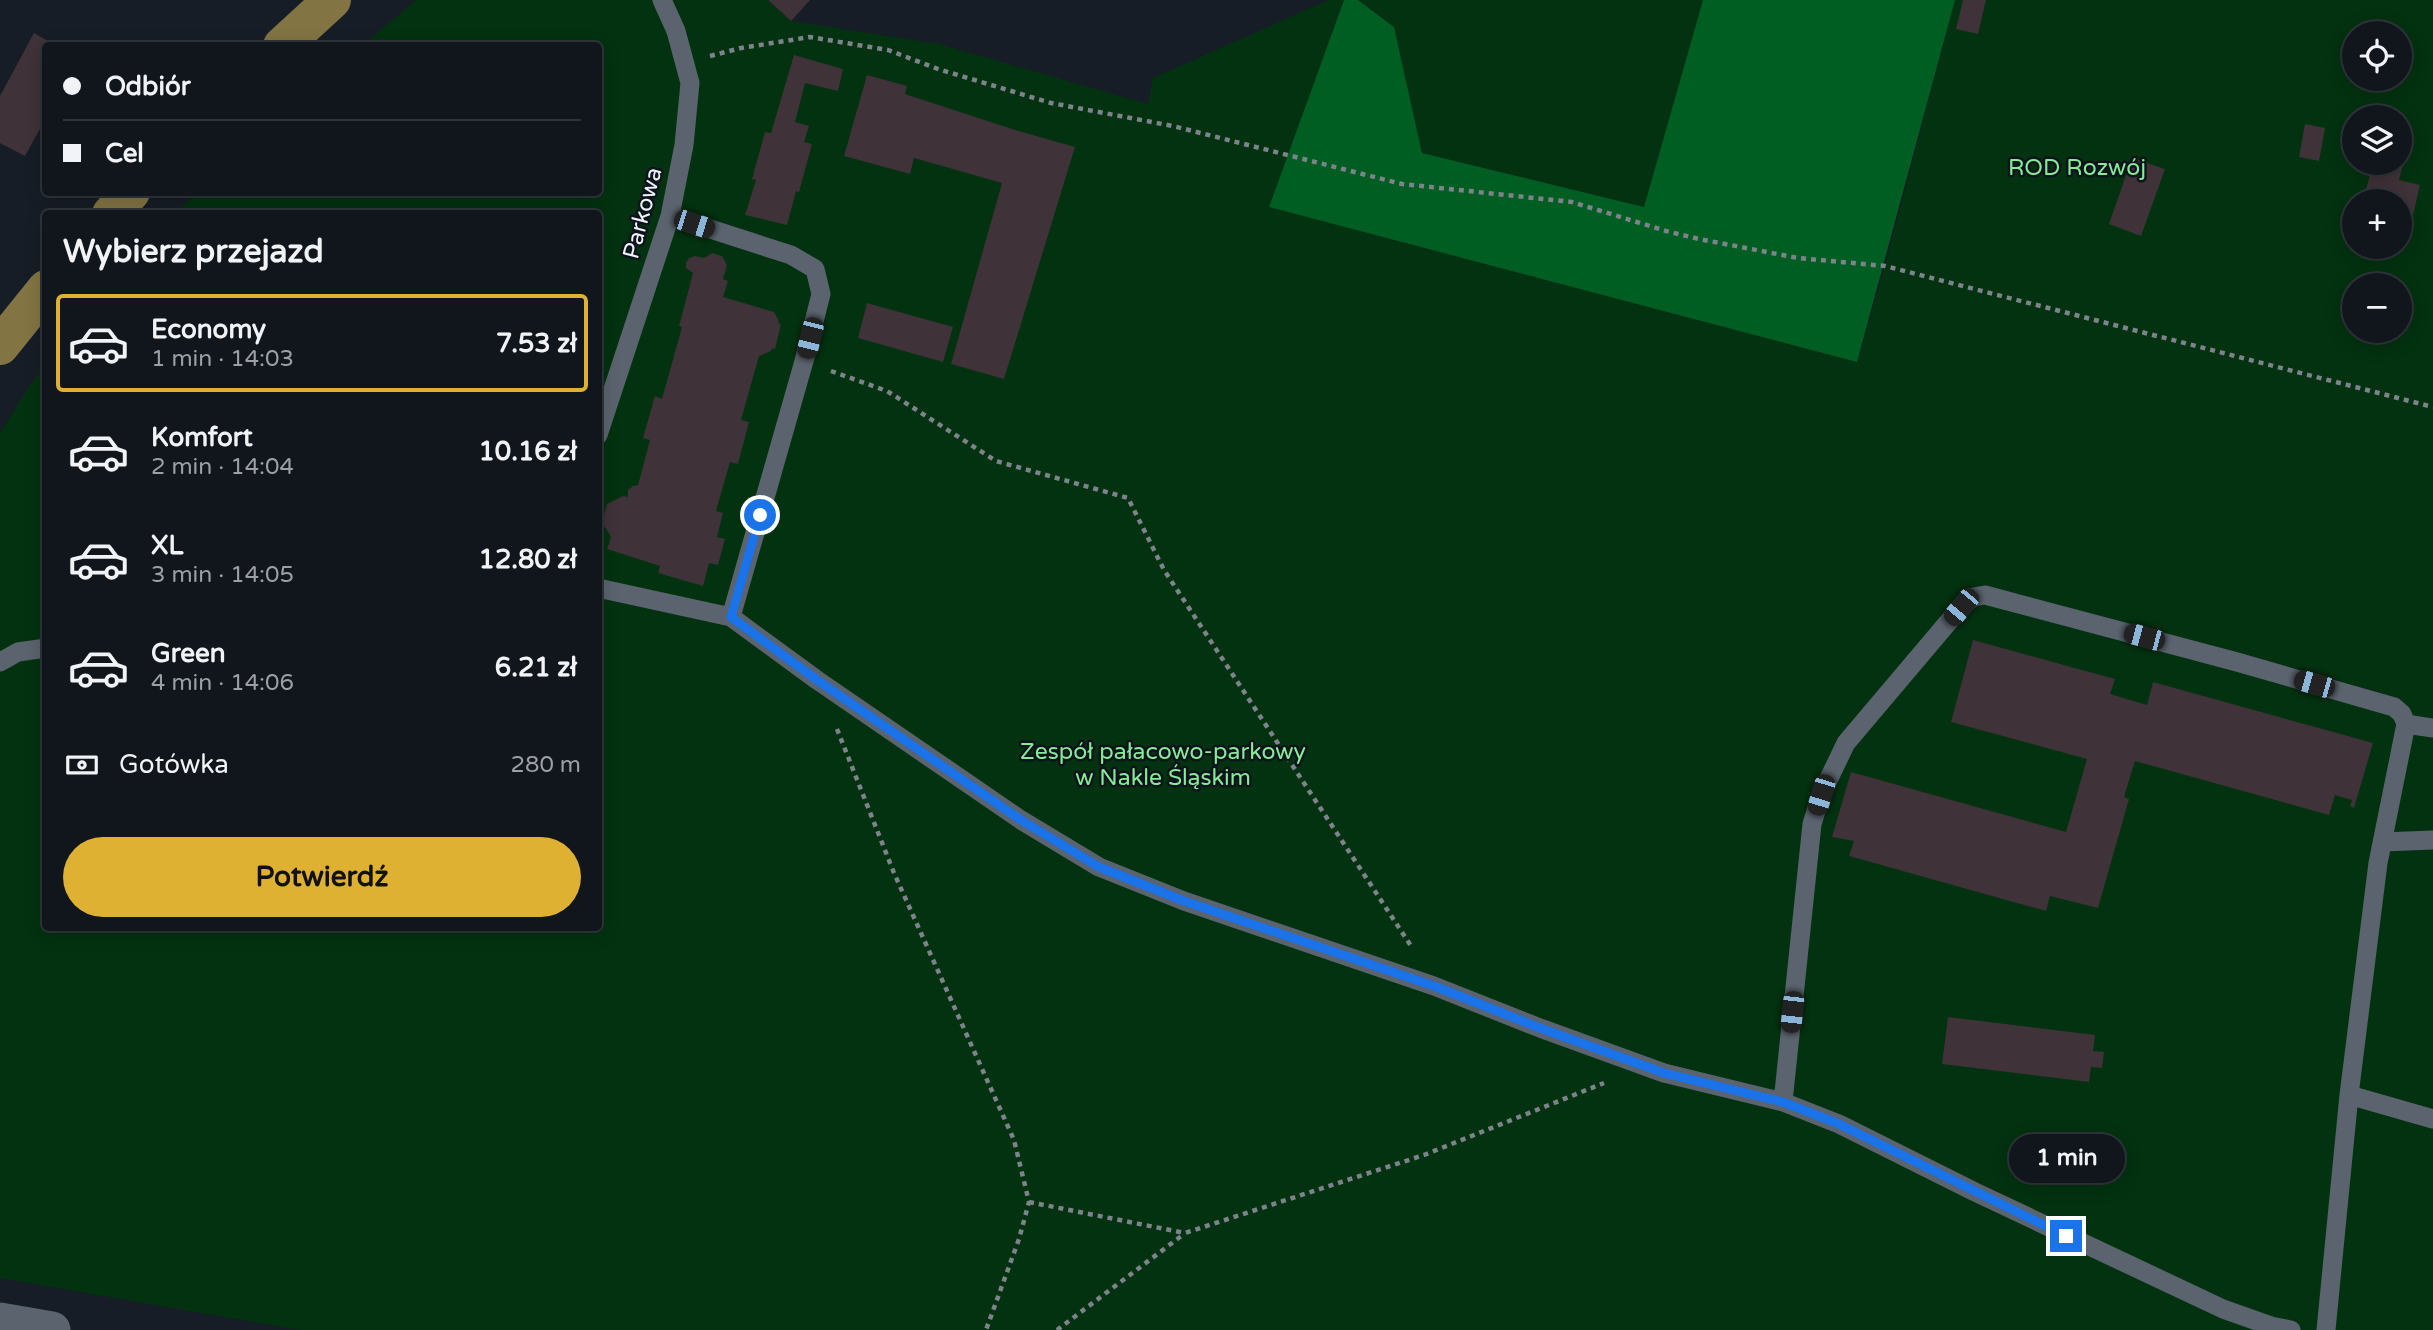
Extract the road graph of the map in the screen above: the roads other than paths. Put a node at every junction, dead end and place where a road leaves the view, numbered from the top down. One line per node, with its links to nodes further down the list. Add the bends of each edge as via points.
1 (332, 0): 3 (main road)
2 (662, 0): 6 (lane, Parkowa, via 690,83)
3 (286, 42)
4 (127, 196): 5 (main road)
5 (115, 210)
6 (670, 216): 9 (lane, Parkowa); 11 (lane, via 791,255 815,269 821,294)
7 (42, 294): 8 (main road)
8 (0, 346)
9 (602, 423)
10 (602, 589): 11 (lane)
11 (731, 617): 19 (lane, via 1021,820 1099,867 1645,1066)
12 (42, 649): 13 (lane, via 18,652)
13 (0, 662)
14 (2406, 724): 15 (lane); 17 (lane); 19 (lane, via 2394,708 2372,701 1985,595 1973,597 1846,743 1821,795 1812,824)
15 (2433, 728)
16 (2433, 840): 17 (lane)
17 (2382, 842): 18 (lane)
18 (2348, 1095): 20 (lane); 24 (lane)
19 (1783, 1102): 23 (lane, via 1839,1124 2222,1309)
20 (2433, 1119)
21 (0, 1321): 22 (street)
22 (52, 1330)
23 (2291, 1330)
24 (2326, 1330)

